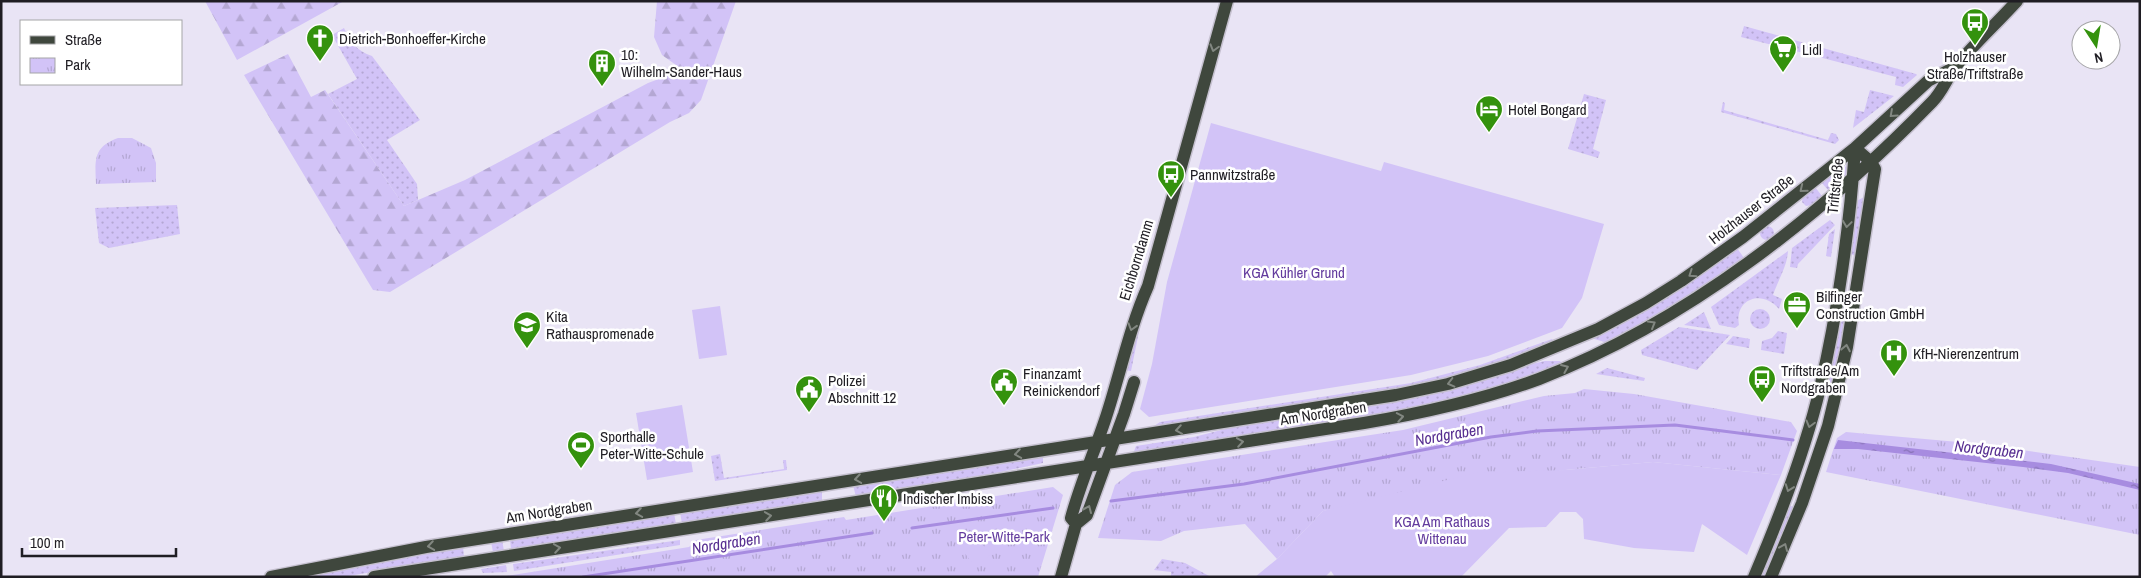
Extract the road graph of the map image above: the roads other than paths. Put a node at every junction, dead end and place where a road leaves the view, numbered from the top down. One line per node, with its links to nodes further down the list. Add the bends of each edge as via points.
1 (1227, 1): 13 (main road, Eichborndamm, one-way to 13, via 1148,286 1132,326)
2 (2017, 1): 3 (main road, Holzhauser Straße)
3 (1956, 67): 4 (main road, Holzhauser Straße, one-way to 4, via 1928,81); 5 (main road, Holzhauser Straße, via 1941,92)
4 (1855, 148): 5 (main road, Triftstraße); 6 (main road, Triftstraße); 7 (main road, Holzhauser Straße, one-way to 7)
5 (1871, 162): 6 (main road, Holzhauser Straße); 25 (main road, one-way to 5, via 1802,503 1832,413 1847,347 1875,169)
6 (1853, 176): 8 (main road, Holzhauser Straße); 24 (main road, Triftstraße, one-way to 24, via 1820,388 1796,469)
7 (1780, 208): 8 (main road); 9 (main road, Holzhauser Straße, one-way to 9, via 1713,260 1664,292 1598,329)
8 (1795, 225): 10 (main road, Holzhauser Straße, one-way to 8, via 1703,293)
9 (1549, 351): 12 (main road, Am Nordgraben, one-way to 12, via 1474,377 1396,395)
10 (1592, 356): 15 (main road, Am Nordgraben, one-way to 10, via 1411,415 1500,392)
11 (1134, 382): 12 (main road, Eichborndamm)
12 (1115, 440): 13 (main road, Am Nordgraben); 15 (main road, Eichborndamm)
13 (1097, 442): 14 (main road, Am Nordgraben); 16 (main road, Eichborndamm)
14 (1048, 450): 17 (main road); 18 (main road, Am Nordgraben, one-way to 18)
15 (1107, 463): 16 (main road, Am Nordgraben); 20 (main road, Eichborndamm, one-way to 15, via 1087,515)
16 (1088, 466): 17 (main road, Am Nordgraben); 20 (main road, Eichborndamm, via 1071,518)
17 (1051, 471): 19 (main road, Am Nordgraben)
18 (832, 483): 19 (main road); 21 (main road, Am Nordgraben, one-way to 21, via 426,547)
19 (836, 505): 22 (main road, Am Nordgraben, one-way to 19)
20 (1076, 524): 23 (main road, Eichborndamm)
21 (271, 577)
22 (374, 577)
23 (1061, 577)
24 (1754, 577)
25 (1771, 577)

